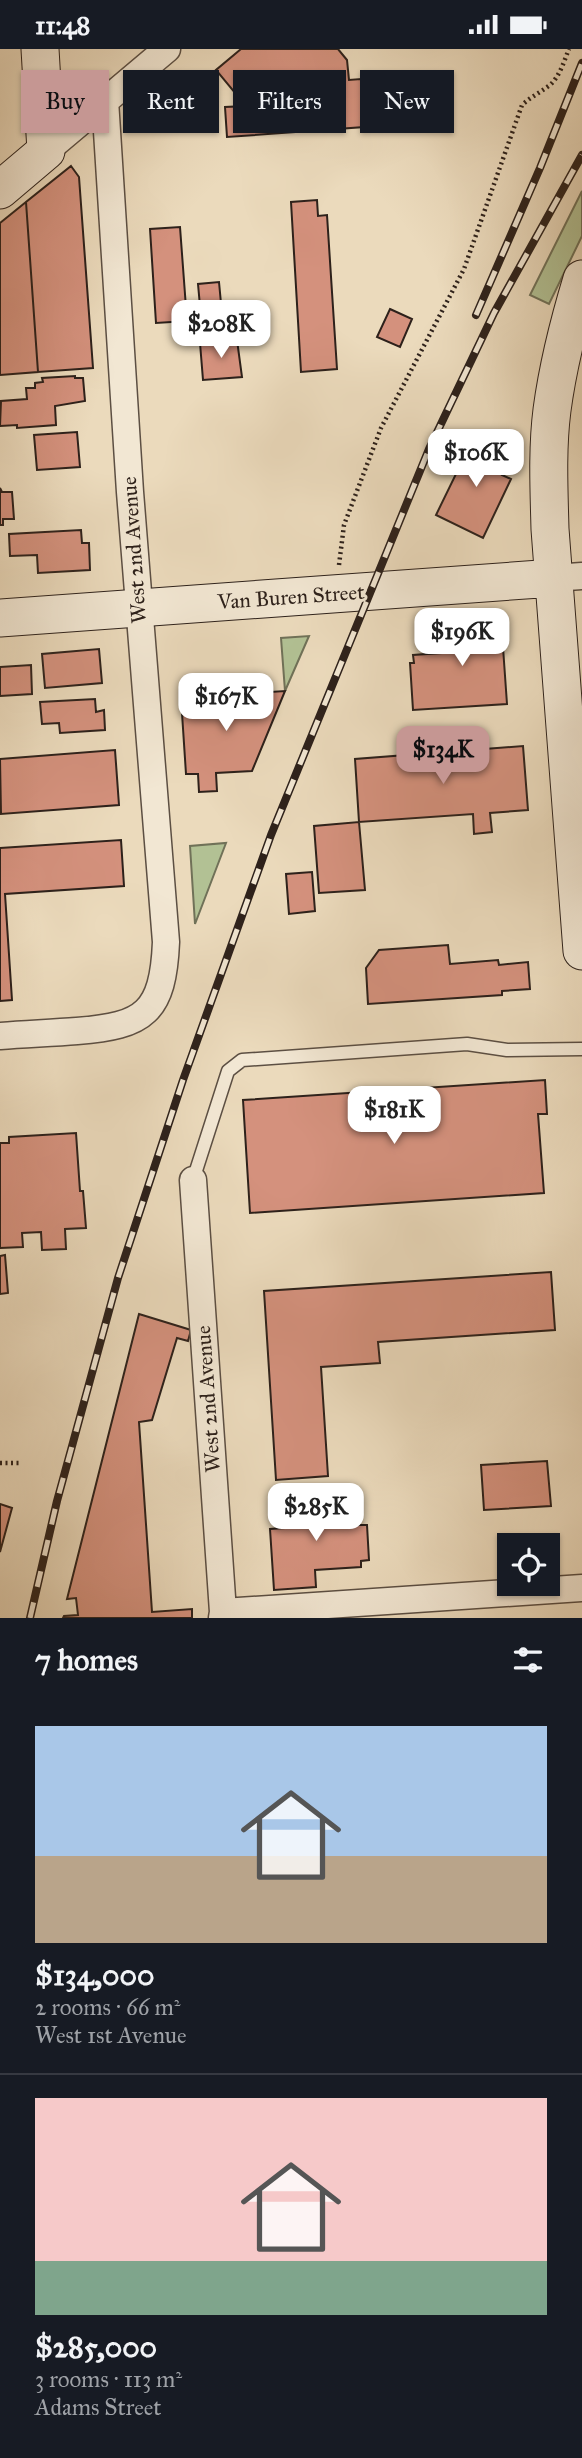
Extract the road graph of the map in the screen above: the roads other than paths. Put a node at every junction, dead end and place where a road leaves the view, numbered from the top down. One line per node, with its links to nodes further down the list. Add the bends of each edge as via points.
1 (40, 49): 6 (street)
2 (167, 49): 3 (street)
3 (109, 97)
4 (67, 133): 6 (street)
5 (107, 133): 11 (street, West 2nd Avenue)
6 (46, 151): 7 (street)
7 (0, 190)
8 (582, 279): 9 (street)
9 (573, 339): 10 (street, via 552,413 549,501)
10 (568, 577): 11 (street, Van Buren Street); 13 (street)
11 (139, 607): 12 (street, Van Buren Street); 15 (street, West 2nd Avenue, via 166,942 164,972 155,999 138,1019 111,1029)
12 (0, 618)
13 (574, 736): 14 (street)
14 (582, 951)
15 (0, 1036)
16 (582, 1049): 17 (lane, via 507,1050 467,1044 242,1060 228,1071)
17 (194, 1180): 19 (street, West 2nd Avenue)
18 (582, 1588): 19 (street)
19 (223, 1615)

